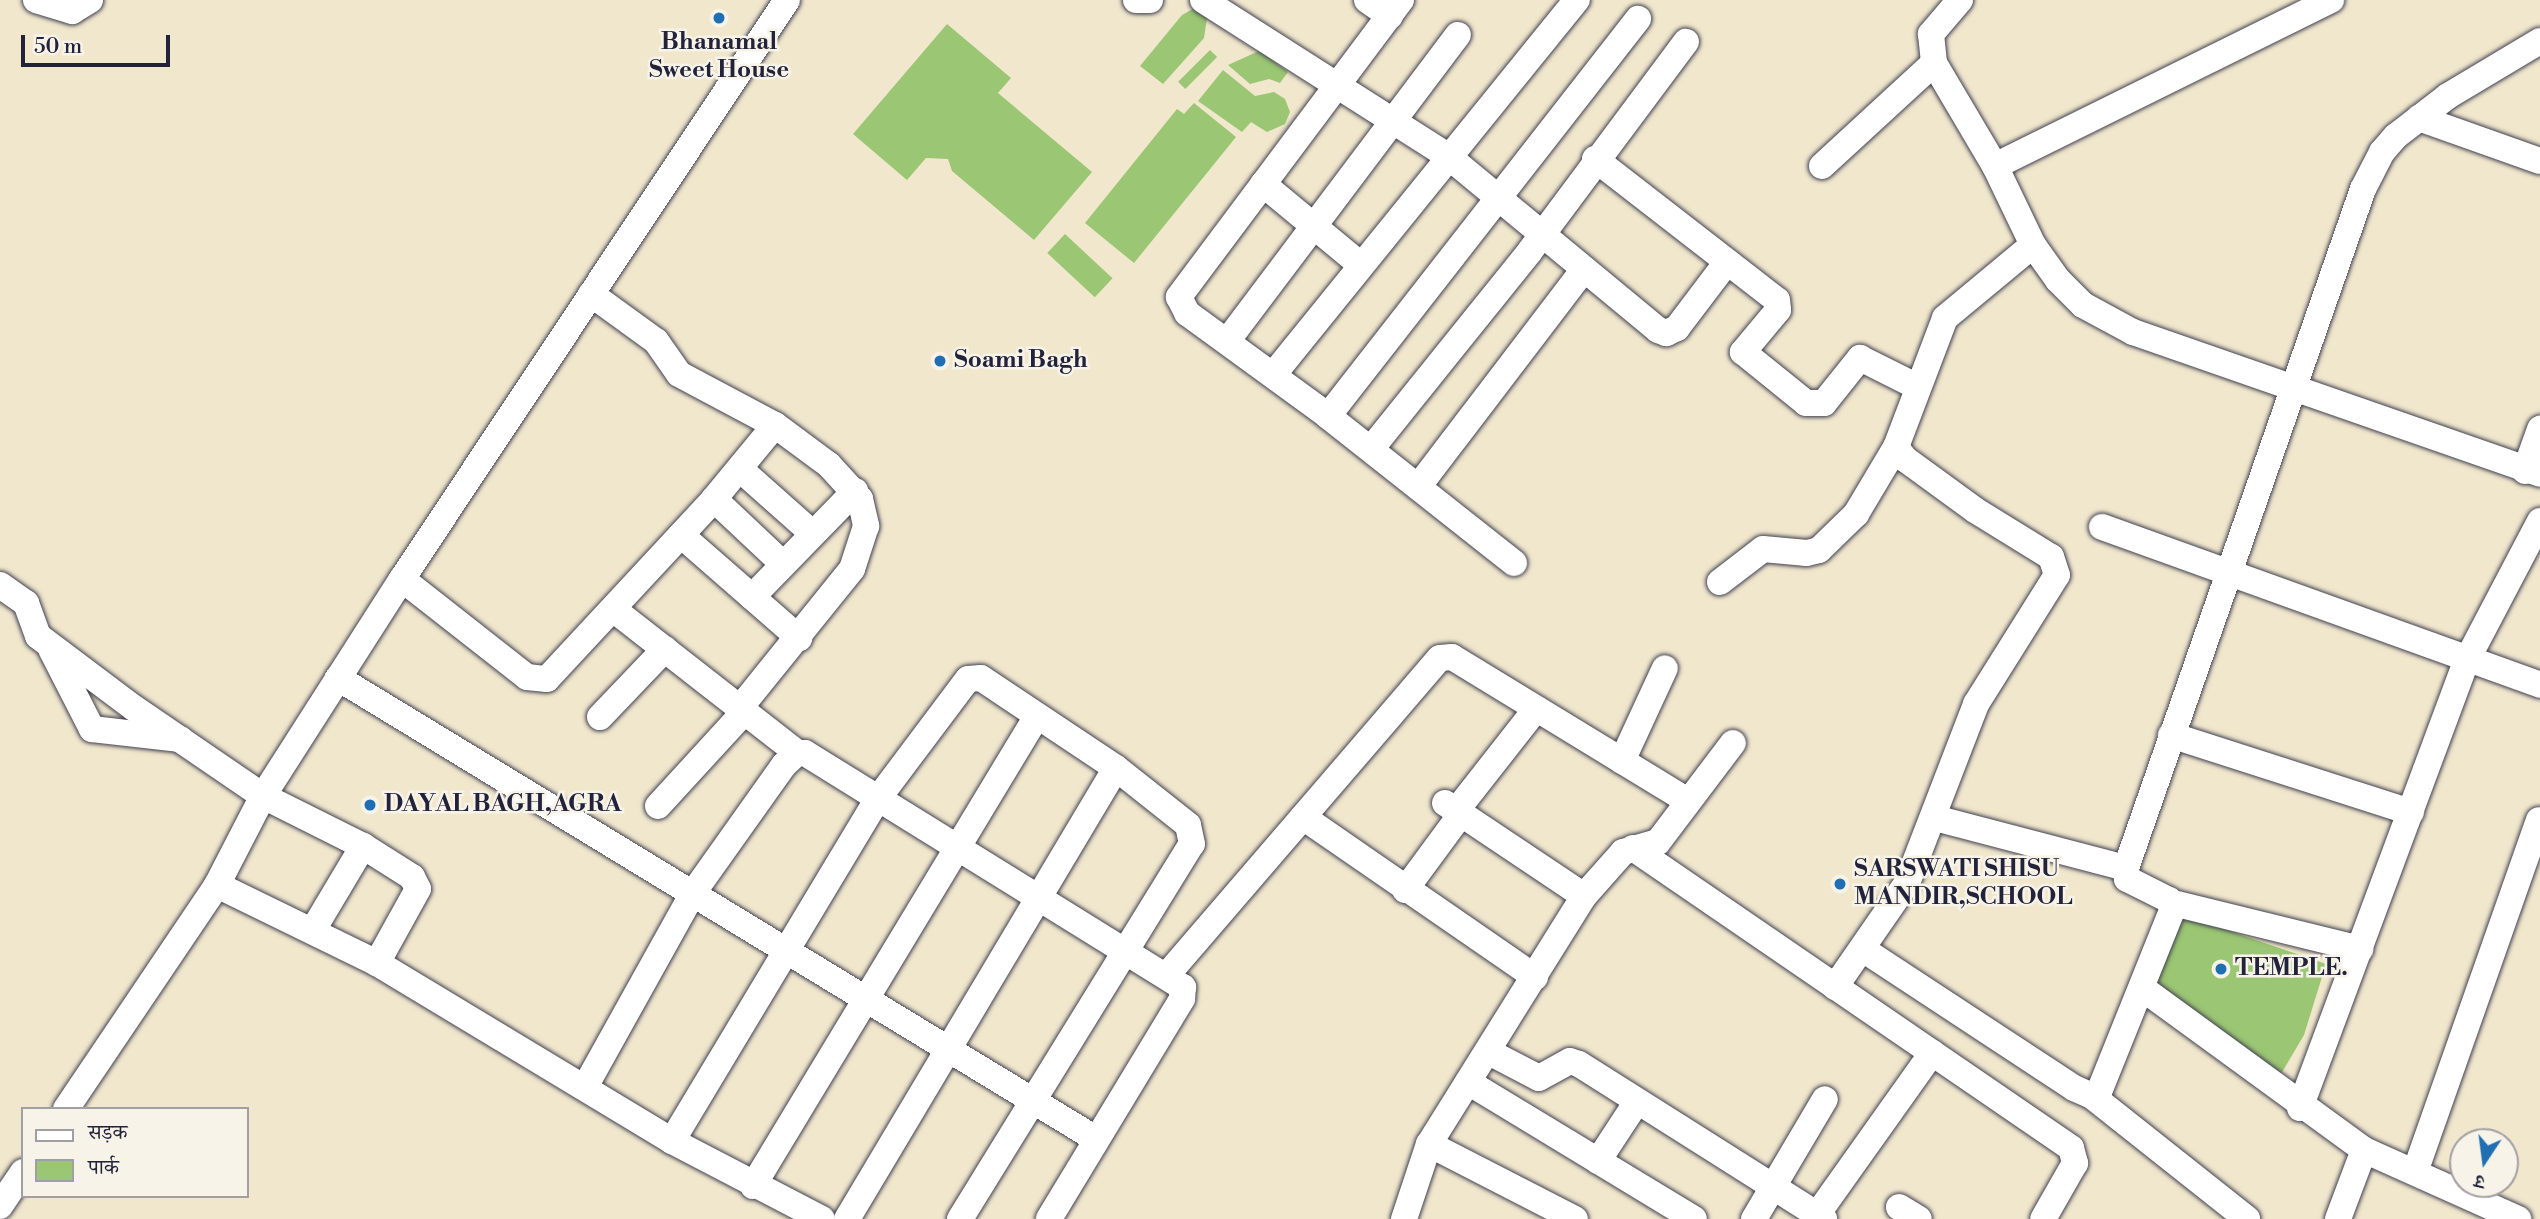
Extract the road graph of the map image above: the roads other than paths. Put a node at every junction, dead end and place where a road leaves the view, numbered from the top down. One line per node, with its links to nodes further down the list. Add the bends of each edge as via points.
1 (36, 0): 2 (street, via 72,11)
2 (90, 0)
3 (787, 0): 33 (street)
4 (1136, 0): 5 (street)
5 (1150, 0)
6 (1203, 0): 17 (street, via 1293,53)
7 (1367, 0): 11 (street)
8 (1577, 0): 20 (street)
9 (1960, 0): 16 (street, via 1931,34)
10 (2331, 0): 24 (street)
11 (1396, 8): 17 (street)
12 (1638, 19): 26 (street)
13 (1458, 34): 19 (street)
14 (2540, 41): 18 (street)
15 (1686, 42): 21 (street)
16 (1934, 63): 23 (street); 24 (street)
17 (1336, 86): 19 (street); 25 (street)
18 (2419, 118): 22 (street); 36 (street, via 2382,152 2363,189)
19 (1393, 122): 20 (street); 27 (street)
20 (1450, 157): 26 (street); 31 (street)
21 (1595, 159): 28 (street); 30 (street)
22 (2540, 161)
23 (1822, 166)
24 (1996, 166): 29 (street)
25 (1263, 184): 27 (street); 34 (street, via 1179,297 1187,313)
26 (1496, 196): 28 (street); 38 (street)
27 (1316, 228): 31 (street); 34 (street)
28 (1541, 232): 32 (street); 42 (street)
29 (2033, 245): 36 (street, via 2057,281 2102,318); 37 (street, via 1945,318)
30 (1727, 262): 32 (street, via 1677,328 1666,333); 37 (street, via 1779,304 1744,349 1745,355 1806,403 1824,403 1860,358)
31 (1361, 265): 35 (street)
32 (1584, 269): 45 (street)
33 (591, 294): 39 (street, via 656,341 679,374); 55 (street)
34 (1228, 340): 35 (street)
35 (1273, 375): 38 (street)
36 (2297, 386): 44 (street); 54 (street)
37 (1918, 387): 41 (street)
38 (1328, 416): 42 (street)
39 (775, 425): 43 (street); 46 (street, via 829,465)
40 (2540, 429): 44 (street)
41 (1896, 447): 56 (street, via 1856,514 1819,550 1763,549); 84 (street, via 1905,459 1975,510 2043,550 2058,569 2053,586 1976,704)
42 (1371, 449): 45 (street)
43 (740, 469): 47 (street); 50 (street)
44 (2532, 472)
45 (1418, 487): 52 (street)
46 (855, 491): 50 (street); 60 (street, via 866,526 858,557)
47 (714, 499): 51 (street); 53 (street)
48 (2540, 521): 63 (street)
49 (2102, 527): 54 (street)
50 (811, 533): 53 (street)
51 (681, 535): 58 (street); 59 (street)
52 (1514, 563)
53 (783, 564): 58 (street)
54 (2227, 576): 63 (street); 71 (street)
55 (402, 579): 59 (street, via 527,677 537,680 560,670); 65 (street)
56 (1720, 582)
57 (0, 585): 61 (street, via 26,603 35,634)
58 (752, 597): 60 (street)
59 (613, 609): 62 (street)
60 (799, 638): 68 (street)
61 (49, 645): 72 (street); 72 (street, via 92,729)
62 (665, 649): 68 (street); 70 (street)
63 (2467, 660): 66 (street); 82 (street)
64 (1665, 668): 75 (street)
65 (338, 678): 77 (street); 92 (street)
66 (2540, 685)
67 (1536, 709): 75 (street); 81 (street); 83 (street, via 1452,657 1440,658)
68 (742, 710): 74 (street); 80 (street)
69 (1037, 716): 76 (street); 78 (street, via 981,678 971,677); 87 (street)
70 (600, 717)
71 (2171, 735): 82 (street); 89 (street)
72 (181, 740): 77 (street)
73 (1733, 743): 79 (street)
74 (797, 753): 78 (street, via 812,756); 92 (street)
75 (1622, 761): 79 (street)
76 (1116, 768): 94 (street); 99 (street, via 1188,825 1193,835 1192,844)
77 (263, 796): 86 (street); 90 (street)
78 (877, 800): 87 (street); 97 (street)
79 (1686, 800): 88 (street, via 1658,842)
80 (659, 806)
81 (1454, 809): 91 (street); 93 (street)
82 (2411, 812): 98 (street)
83 (1303, 817): 91 (street); 102 (street)
84 (1935, 818): 89 (street); 100 (street, via 1907,883)
85 (2540, 819): 123 (street)
86 (363, 846): 96 (street); 101 (street, via 417,883)
87 (958, 847): 94 (street); 106 (street)
88 (1633, 848): 93 (street, via 1615,859); 104 (street)
89 (2126, 867): 95 (street, via 2127,878)
90 (217, 885): 96 (street); 116 (street)
91 (1405, 890): 103 (street)
92 (692, 893): 97 (street); 111 (street)
93 (1584, 896): 103 (street)
94 (1037, 898): 99 (street); 107 (street)
95 (2173, 903): 98 (street); 105 (street)
96 (313, 930): 101 (street)
97 (788, 948): 106 (street); 119 (street)
98 (2360, 948): 117 (street)
99 (1125, 949): 102 (street); 114 (street)
100 (1864, 950): 104 (street); 112 (street)
101 (377, 962): 111 (street)
102 (1167, 975): 118 (street, via 1183,987 1183,996)
103 (1535, 977): 108 (street)
104 (1835, 988): 109 (street)
105 (2141, 988): 112 (street, via 2103,1085); 117 (street)
106 (866, 999): 107 (street); 125 (street)
107 (948, 1049): 114 (street); 130 (street)
108 (1489, 1052): 110 (street); 115 (street, via 1539,1078 1575,1062)
109 (1932, 1053): 128 (street); 137 (street, via 2075,1152 2075,1163)
110 (1468, 1082): 120 (street); 122 (street)
111 (584, 1087): 119 (street)
112 (2092, 1096): 138 (street)
113 (1825, 1099): 126 (street)
114 (1033, 1101): 118 (street); 131 (street)
115 (1636, 1103): 122 (street); 126 (street)
116 (67, 1107)
117 (2300, 1108): 121 (street)
118 (1096, 1139): 132 (street)
119 (672, 1141): 125 (street)
120 (1429, 1144): 133 (street); 134 (street)
121 (2364, 1150): 123 (street); 139 (street)
122 (1598, 1161): 135 (street)
123 (2415, 1172): 140 (street)
124 (21, 1175): 127 (street)
125 (753, 1186): 129 (street)
126 (1772, 1188): 128 (street); 136 (street)
127 (0, 1206)
128 (1818, 1217)
129 (822, 1219)
130 (847, 1219)
131 (960, 1219)
132 (1049, 1219)
133 (1404, 1219)
134 (1575, 1219)
135 (1694, 1219)
136 (1755, 1219)
137 (2043, 1219)
138 (2247, 1219)
139 (2338, 1219)
140 (2518, 1219)

